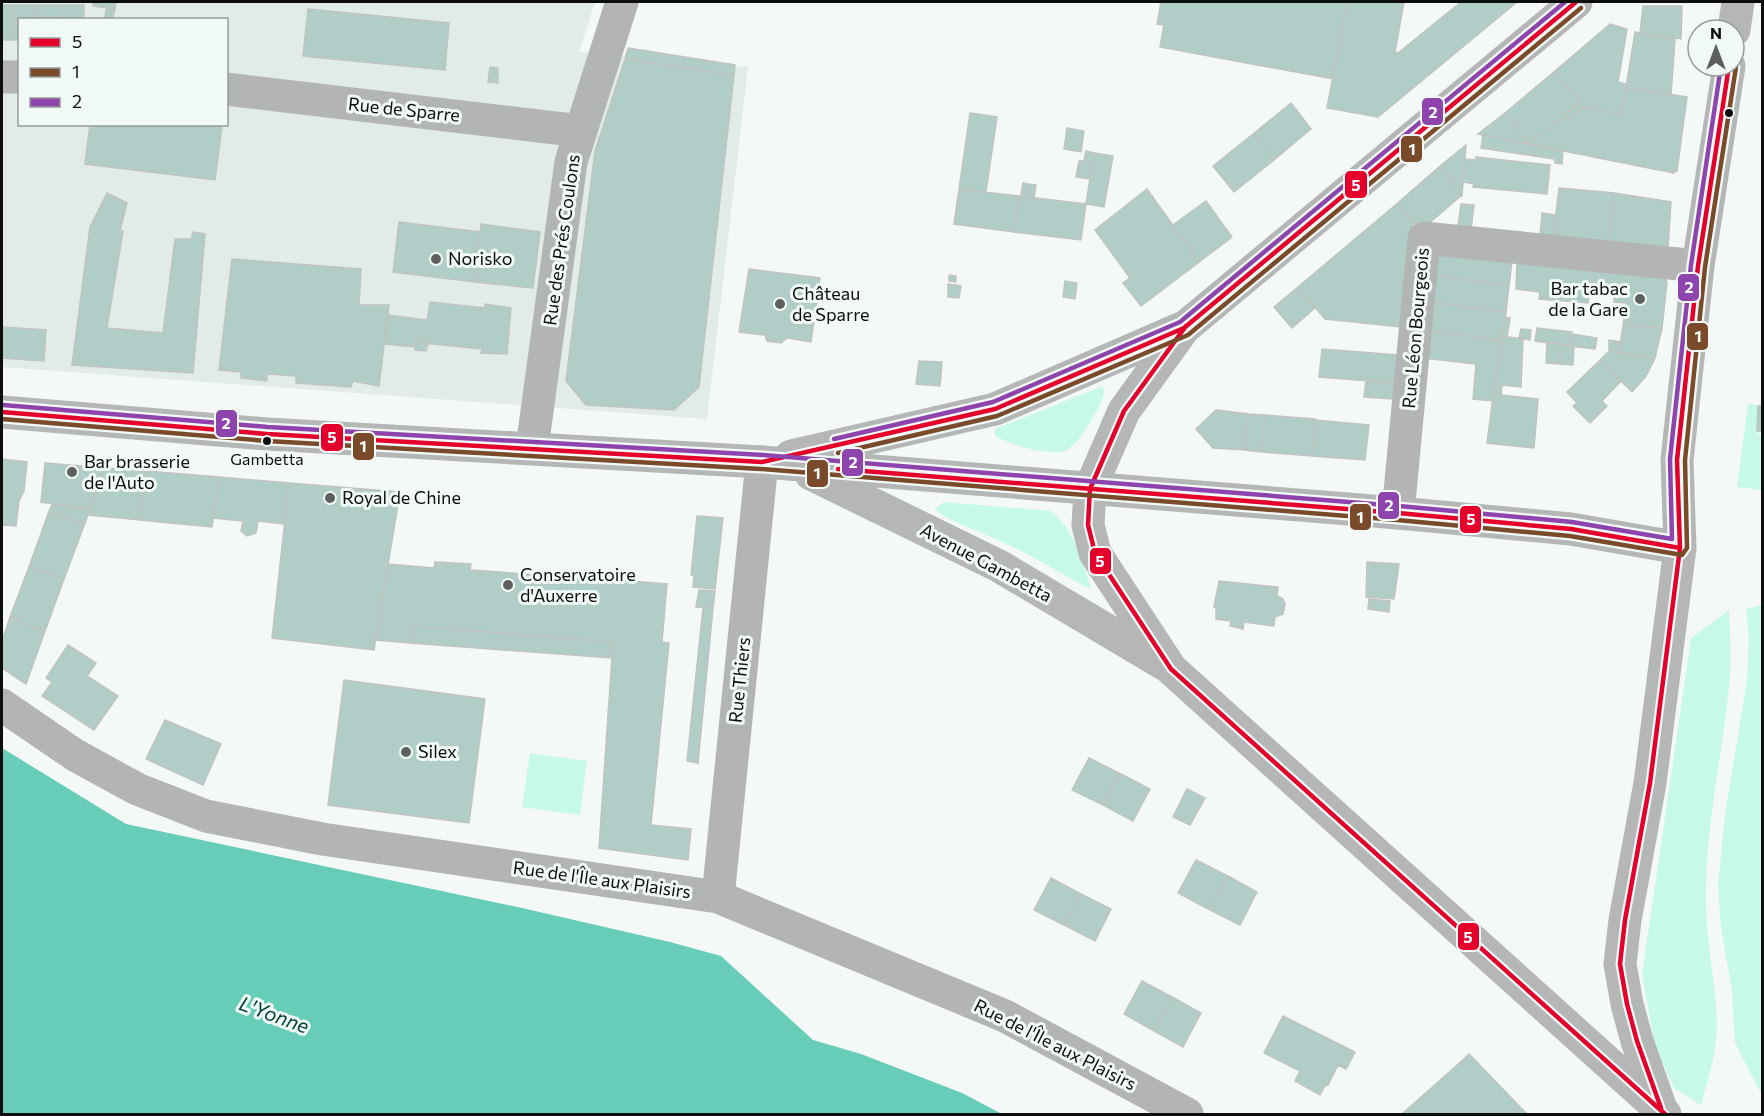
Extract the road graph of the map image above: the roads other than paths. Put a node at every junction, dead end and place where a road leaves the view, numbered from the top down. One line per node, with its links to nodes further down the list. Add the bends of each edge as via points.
1 (622, 2): 9 (street, Rue des Prés Coulons)
2 (1576, 2): 11 (main road)
3 (1738, 2): 4 (main road)
4 (1736, 18)
5 (2, 77): 6 (street)
6 (18, 77)
7 (1727, 78): 10 (main road)
8 (228, 89): 9 (street, Rue de Sparre)
9 (580, 131): 13 (street, Rue des Prés Coulons, via 572,162)
10 (1698, 266): 17 (street, Rue Léon Bourgeois, via 1424,238); 18 (main road, via 1677,460)
11 (1184, 328): 14 (main road, via 995,409); 16 (main road, via 1124,411)
12 (2, 412): 13 (main road, Avenue Gambetta, via 267,434)
13 (532, 448): 14 (main road, Avenue Gambetta)
14 (762, 462): 15 (main road, Avenue Gambetta); 21 (street, Rue Thiers)
15 (796, 466): 16 (main road, Avenue Gambetta); 19 (main road, Avenue Gambetta, via 999,566)
16 (1090, 489): 17 (main road, Avenue Gambetta); 19 (main road, via 1088,525 1095,553)
17 (1398, 513): 18 (main road, Avenue Gambetta, via 1571,529)
18 (1680, 548): 22 (main road, via 1650,783 1620,964 1636,1041)
19 (1171, 669): 22 (main road)
20 (2, 705): 21 (street, Rue de l'Île aux Plaisirs, via 75,755 137,789 206,816 322,839)
21 (718, 897): 23 (street, Rue de l'Île aux Plaisirs, via 1005,1016)
22 (1664, 1113)
23 (1187, 1114)

